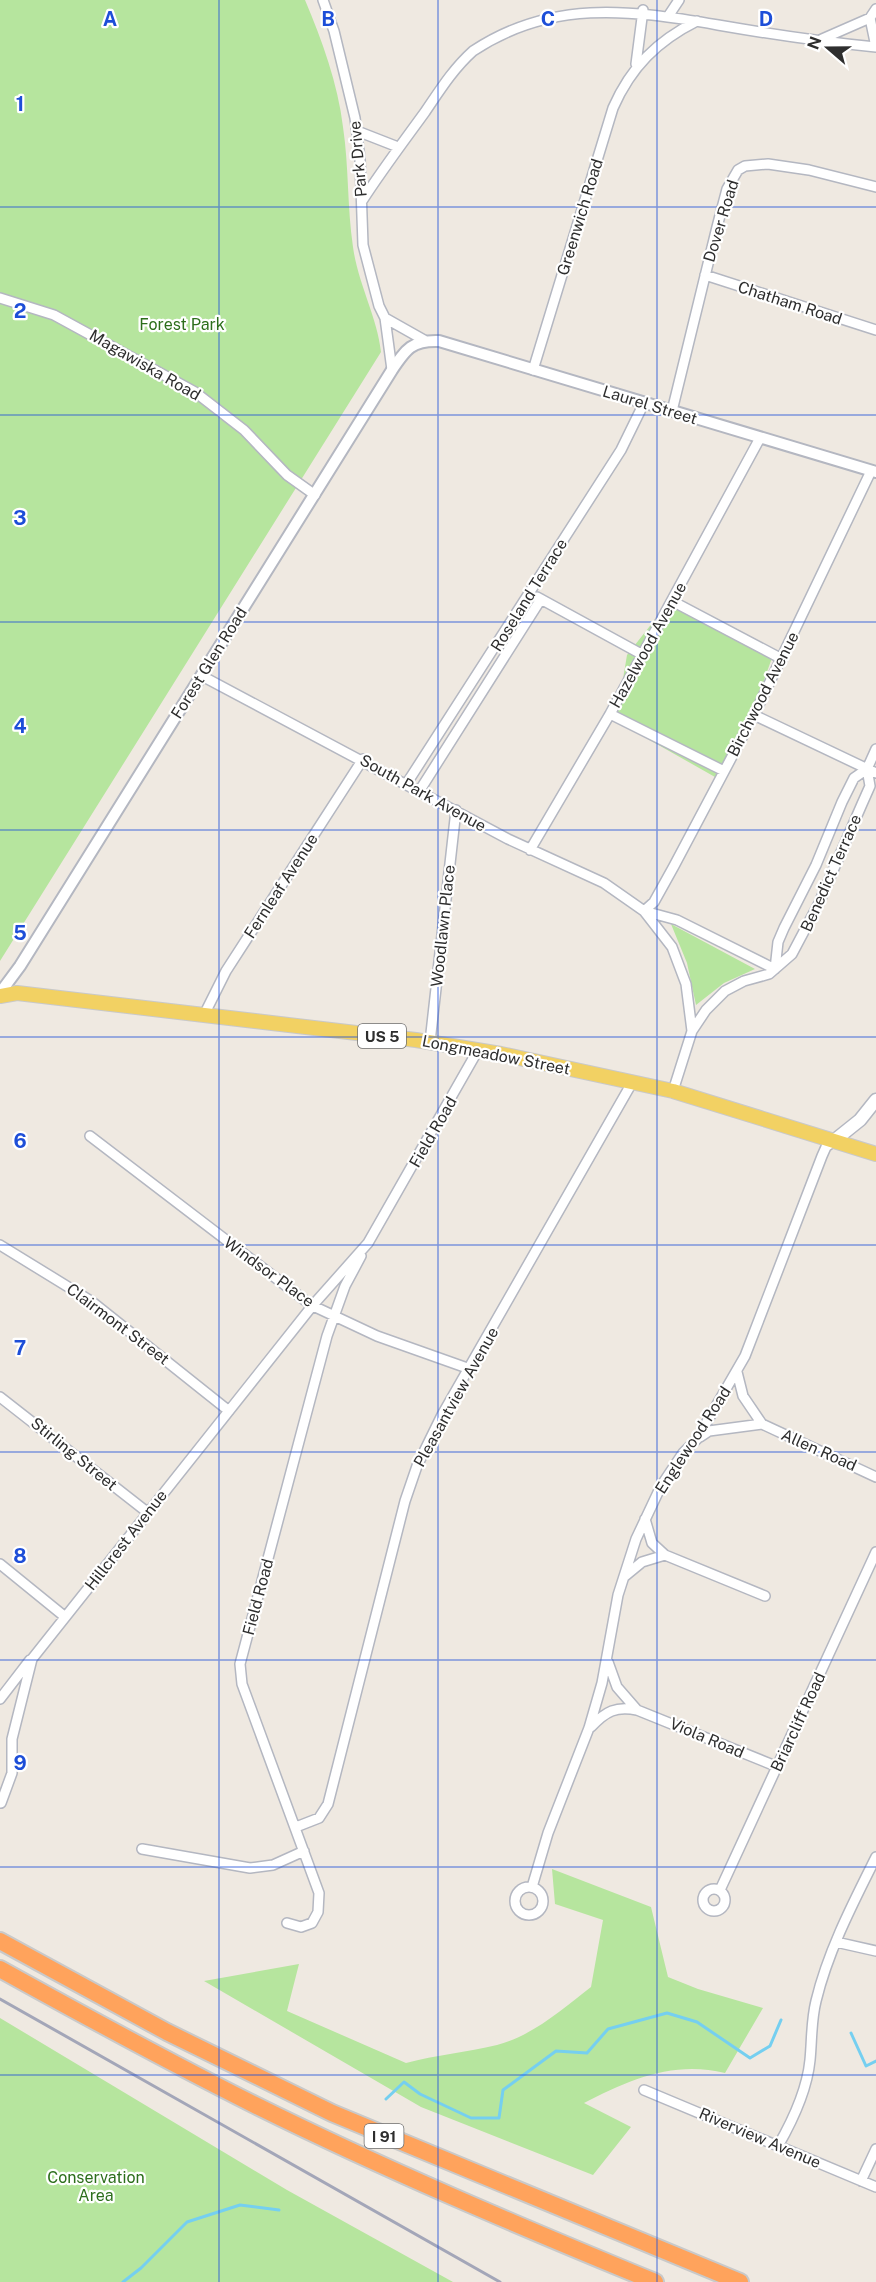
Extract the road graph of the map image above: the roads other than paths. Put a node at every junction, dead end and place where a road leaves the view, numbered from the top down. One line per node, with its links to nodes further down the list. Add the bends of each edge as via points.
1 (323, 0): 11 (street, Park Drive)
2 (679, 0): 5 (street)
3 (876, 9): 6 (street)
4 (643, 10): 5 (street); 10 (street, Greenwich Road); 12 (street, via 576,5 542,10 519,20 482,43 457,67)
5 (669, 15): 7 (street)
6 (870, 18): 8 (street); 9 (street)
7 (697, 21): 8 (street); 10 (street, Greenwich Road, via 673,33)
8 (818, 40): 9 (street)
9 (876, 46)
10 (635, 68): 21 (street, Greenwich Road, via 613,108)
11 (357, 131): 12 (street); 14 (street, Park Drive)
12 (398, 147): 14 (street)
13 (876, 187): 15 (street, Dover Road, via 768,164 741,168 727,189)
14 (362, 201): 17 (street, Park Drive, via 363,245)
15 (705, 275): 18 (street, Chatham Road); 23 (street, Dover Road)
16 (0, 298): 26 (street, Magawiska Road, via 54,315 188,388 243,430)
17 (385, 318): 19 (street); 20 (street, Park Drive)
18 (876, 330)
19 (424, 340): 20 (street, Forest Glen Road, via 404,352); 21 (street, Laurel Street, via 439,341)
20 (392, 370): 26 (street, Forest Glen Road)
21 (533, 370): 22 (street, Laurel Street)
22 (644, 403): 23 (street, Laurel Street); 27 (street, Roseland Terrace, via 621,450)
23 (672, 411): 24 (street, Laurel Street)
24 (760, 438): 25 (street, Laurel Street); 29 (street, Hazelwood Avenue)
25 (873, 472): 31 (street, Birchwood Avenue)
26 (315, 495): 32 (street, Forest Glen Road)
27 (530, 593): 28 (street); 39 (street, Roseland Terrace)
28 (541, 599): 30 (street); 40 (street)
29 (672, 601): 30 (street, Hazelwood Avenue); 31 (street)
30 (643, 655): 33 (street, Hazelwood Avenue)
31 (782, 659): 34 (street, Birchwood Avenue)
32 (202, 676): 36 (street, South Park Avenue); 45 (street, Forest Glen Road)
33 (610, 714): 37 (street); 42 (street, Hazelwood Avenue)
34 (754, 715): 37 (street, Birchwood Avenue); 38 (street)
35 (876, 749): 38 (street, Benedict Terrace)
36 (363, 759): 39 (street, South Park Avenue); 46 (street, Fernleaf Avenue, via 226,971)
37 (724, 771): 43 (street, Birchwood Avenue, via 654,902)
38 (872, 771): 44 (street, Benedict Terrace, via 870,786 819,903 792,954); 44 (street, Benedict Terrace, via 854,778 842,802 784,928)
39 (407, 783): 40 (street, South Park Avenue)
40 (420, 790): 41 (street, South Park Avenue)
41 (456, 810): 42 (street, South Park Avenue); 48 (street, Woodlawn Place)
42 (530, 850): 43 (street, South Park Avenue, via 604,883)
43 (644, 911): 44 (street, South Park Avenue, via 677,920); 47 (street, South Park Avenue, via 681,965)
44 (775, 969): 47 (street, Benedict Terrace, via 725,991)
45 (0, 994): 46 (main road, Longmeadow Street / US 5)
46 (204, 1015): 48 (main road, Longmeadow Street / US 5)
47 (692, 1031): 51 (street, South Park Avenue)
48 (430, 1042): 49 (main road, Longmeadow Street / US 5)
49 (478, 1050): 50 (main road, Longmeadow Street / US 5); 56 (street, Field Road)
50 (633, 1081): 51 (main road, Longmeadow Street / US 5); 60 (street, Pleasantview Avenue)
51 (673, 1091): 54 (main road, Longmeadow Street / US 5)
52 (876, 1100): 54 (main road, via 860,1120)
53 (90, 1136): 58 (street, Windsor Place)
54 (835, 1140): 55 (main road, Longmeadow Street / US 5); 61 (street, Englewood Road, via 826,1147)
55 (876, 1154)
56 (368, 1244): 58 (street, Field Road); 59 (street, Field Road)
57 (0, 1245): 63 (street, Clairmont Street, via 92,1301)
58 (313, 1305): 59 (street, Windsor Place); 63 (street, Hillcrest Avenue)
59 (334, 1316): 60 (street, Windsor Place, via 377,1336); 82 (street, Field Road, via 239,1671)
60 (470, 1369): 82 (street, Pleasantview Avenue, via 411,1479 328,1804 319,1818)
61 (737, 1372): 64 (street, Allen Road, via 743,1396); 65 (street, Englewood Road)
62 (0, 1397): 67 (street, Stirling Street)
63 (229, 1411): 67 (street, Hillcrest Avenue)
64 (762, 1424): 65 (street, Allen Road, via 709,1431); 66 (street, Allen Road)
65 (697, 1439): 68 (street, Englewood Road, via 675,1464)
66 (876, 1477)
67 (147, 1512): 74 (street, Hillcrest Avenue)
68 (645, 1517): 70 (street, via 650,1539); 72 (street, Englewood Road)
69 (876, 1552): 80 (street, Briarcliff Road)
70 (665, 1555): 72 (street, via 642,1562); 73 (street)
71 (0, 1564): 74 (street)
72 (623, 1579): 75 (street, Englewood Road)
73 (765, 1596)
74 (64, 1616): 76 (street, Hillcrest Avenue)
75 (607, 1653): 78 (street, Viola Road, via 617,1687); 79 (street, Englewood Road)
76 (32, 1659): 77 (street); 81 (street, Hillcrest Avenue, via 12,1739 12,1773)
77 (0, 1698)
78 (637, 1710): 79 (street, Viola Road, via 612,1709); 80 (street, Viola Road)
79 (589, 1728): 86 (street, Englewood Road, via 548,1833)
80 (777, 1767): 87 (street, Briarcliff Road)
81 (1, 1803)
82 (296, 1827): 84 (street, Field Road)
83 (142, 1849): 84 (street, via 250,1868 273,1865)
84 (304, 1851): 88 (street, Field Road, via 319,1893 318,1912 307,1926)
85 (876, 1857): 90 (street)
86 (532, 1887)
87 (720, 1890)
88 (287, 1923)
89 (0, 1941): 99 (highway, I 91, via 167,2032 332,2113)
90 (836, 1942): 91 (street); 94 (street, via 812,2017 806,2081 793,2119)
91 (876, 1951)
92 (0, 1969): 98 (highway, I 91, via 285,2119 477,2208)
93 (644, 2090): 94 (street, Riverview Avenue)
94 (778, 2146): 96 (street, Riverview Avenue)
95 (876, 2149): 96 (street)
96 (861, 2181): 97 (street, Riverview Avenue)
97 (876, 2187)
98 (656, 2282)
99 (740, 2282)

